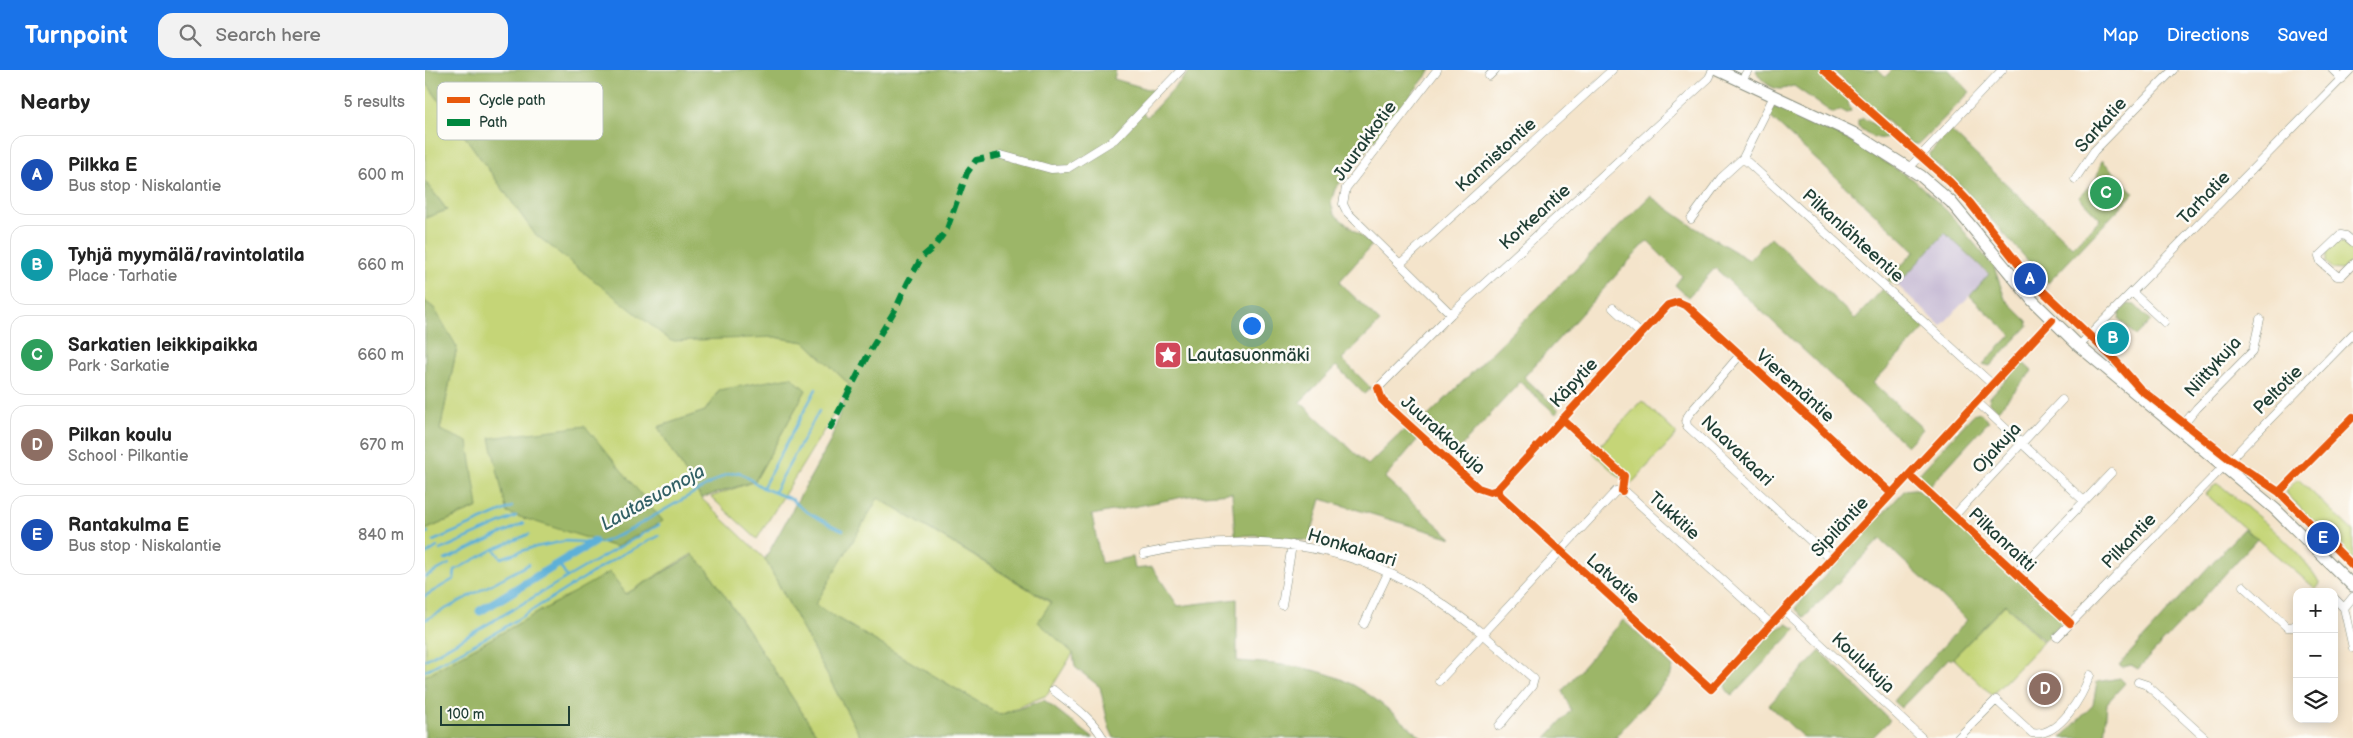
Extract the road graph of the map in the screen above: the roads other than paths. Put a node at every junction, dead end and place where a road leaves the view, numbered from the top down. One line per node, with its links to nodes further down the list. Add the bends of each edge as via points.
1 (1181, 70): 15 (street, via 1115,139 1068,168 1051,169)
2 (1437, 70): 21 (street, Juurakkotie, via 1346,188 1344,196 1347,212)
3 (1495, 70): 12 (street)
4 (1612, 70): 21 (street, Kannistontie)
5 (1713, 70): 26 (street, Korkeantie, via 1709,78)
6 (1718, 70): 11 (street)
7 (2002, 70): 17 (street)
8 (2173, 70): 18 (street, Sarkatie, via 2094,151)
9 (2333, 70): 13 (street)
10 (2350, 70): 13 (street, Tarhatie)
11 (1745, 75): 14 (street)
12 (1489, 76)
13 (2342, 79): 23 (street, Tarhatie)
14 (1773, 96): 16 (street); 17 (street, via 1853,133)
15 (1001, 155)
16 (1743, 158): 19 (street, via 1721,178); 34 (street, Pilkanlähteentie)
17 (1909, 167): 28 (street, via 1951,202)
18 (2075, 180)
19 (1691, 218)
20 (2353, 242): 22 (street, via 2341,235 2319,256 2321,262 2337,276)
21 (1401, 264): 26 (street, Juurakkotie)
22 (2353, 264)
23 (2132, 292): 29 (street); 32 (street, Tarhatie)
24 (1678, 302): 30 (street, Käpytie, via 1668,305); 33 (street, Vieremäntie, via 1687,306)
25 (1613, 308): 30 (street)
26 (1451, 314): 35 (street, Korkeantie)
27 (2260, 319): 38 (street, Niittykuja, via 2253,351)
28 (2052, 320): 32 (street); 34 (street, Sipiläntie)
29 (2164, 322)
30 (1640, 333): 42 (street, Käpytie)
31 (2353, 334): 40 (street, Peltotie)
32 (2079, 346): 38 (street)
33 (1740, 355): 43 (street, Vieremäntie); 49 (street, Naavakaari, via 1690,413 1687,426)
34 (1992, 384): 37 (street, Sipiläntie)
35 (1378, 388): 42 (street, Juurakkokuja, via 1387,405 1478,488 1490,492)
36 (2062, 400): 39 (street, Ojakuja)
37 (1976, 401): 39 (street); 43 (street, Sipiläntie)
38 (2179, 430): 40 (street)
39 (2022, 443): 44 (street); 45 (street, Ojakuja)
40 (2223, 466): 53 (street, via 2275,509); 63 (street, Pilkantie)
41 (2111, 473): 44 (street)
42 (1497, 490): 47 (street, Latvatie)
43 (1891, 494): 49 (street, Sipiläntie)
44 (2084, 502): 51 (street)
45 (1954, 516)
46 (1292, 545): 48 (street, Honkakaari, via 1235,541); 50 (street, Honkakaari, via 1324,551); 56 (street)
47 (1561, 552): 60 (street, Tukkitie, via 1616,491 1626,492); 62 (street); 68 (street, Latvatie)
48 (1144, 554)
49 (1830, 559): 58 (street, Sipiläntie)
50 (1388, 573): 59 (street); 62 (street, Honkakaari, via 1426,592)
51 (2016, 573)
52 (2243, 586): 61 (street, via 2287,627)
53 (2353, 586)
54 (2353, 597): 57 (street)
55 (2338, 602): 57 (street)
56 (1282, 605)
57 (2343, 608): 64 (street)
58 (1784, 610): 60 (street, Sipiläntie); 72 (street, Koulukuja)
59 (1364, 624)
60 (1771, 624): 68 (street, Sipiläntie)
61 (2293, 627)
62 (1483, 634): 66 (street); 70 (street, Honkakaari, via 1534,679 1532,686)
63 (2057, 637)
64 (2353, 648)
65 (2090, 675): 73 (street, via 2076,707 2046,732 2032,733 1996,700)
66 (1439, 682)
67 (2138, 682): 74 (street, via 2147,685)
68 (1711, 689)
69 (1053, 690): 71 (street, via 1079,710)
70 (1499, 726)
71 (1103, 738)
72 (1922, 738)
73 (1958, 738)
74 (2205, 738)

